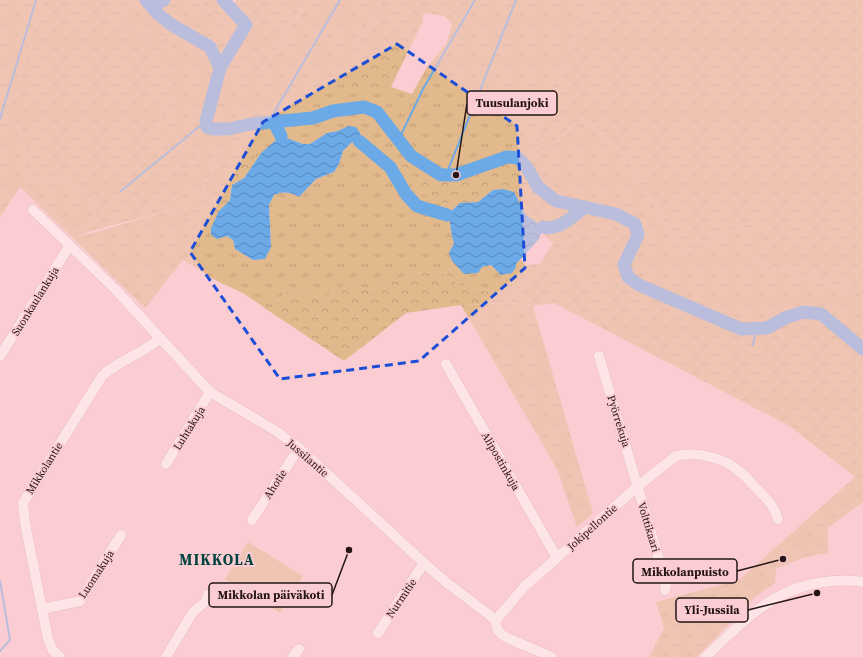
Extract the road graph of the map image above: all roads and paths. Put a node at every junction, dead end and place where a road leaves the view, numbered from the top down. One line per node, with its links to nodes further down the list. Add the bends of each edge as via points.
1 (33, 210): 2 (street, Jussilantie)
2 (70, 245): 3 (street, Jussilantie); 4 (street, Suonkaulankuja)
3 (160, 338): 7 (street, Jussilantie); 19 (street, Mikkolantie, via 152,346 102,376 23,503)
4 (0, 356)
5 (599, 356): 10 (street, Pyörrekuja)
6 (446, 364): 14 (street, Alipostinkuja)
7 (210, 392): 8 (street, Jussilantie, via 276,430); 9 (street, Luhtakuja)
8 (299, 448): 12 (street, Ahotie); 15 (street, Jussilantie)
9 (166, 464)
10 (638, 486): 11 (street, Jokipellontie, via 676,456 700,455 725,462 740,472 773,506); 14 (street, Jokipellontie); 17 (street, Volttikaari, via 666,583)
11 (778, 519)
12 (252, 520)
13 (121, 535): 19 (street, Luomakuja, via 80,601)
14 (557, 558): 20 (street, Jokipellontie, via 524,587)
15 (424, 564): 20 (street, Jussilantie); 21 (street, Nurmitie)
16 (863, 582): 25 (street, via 829,581 794,589 765,604)
17 (665, 590)
18 (208, 595): 23 (street, via 205,602 193,612)
19 (42, 609): 22 (street, Mikkolantie, via 52,649)
20 (496, 620): 24 (street, Jussilantie, via 495,625 499,633 505,637)
21 (378, 633)
22 (60, 657)
23 (166, 657)
24 (552, 657)
25 (705, 657)

